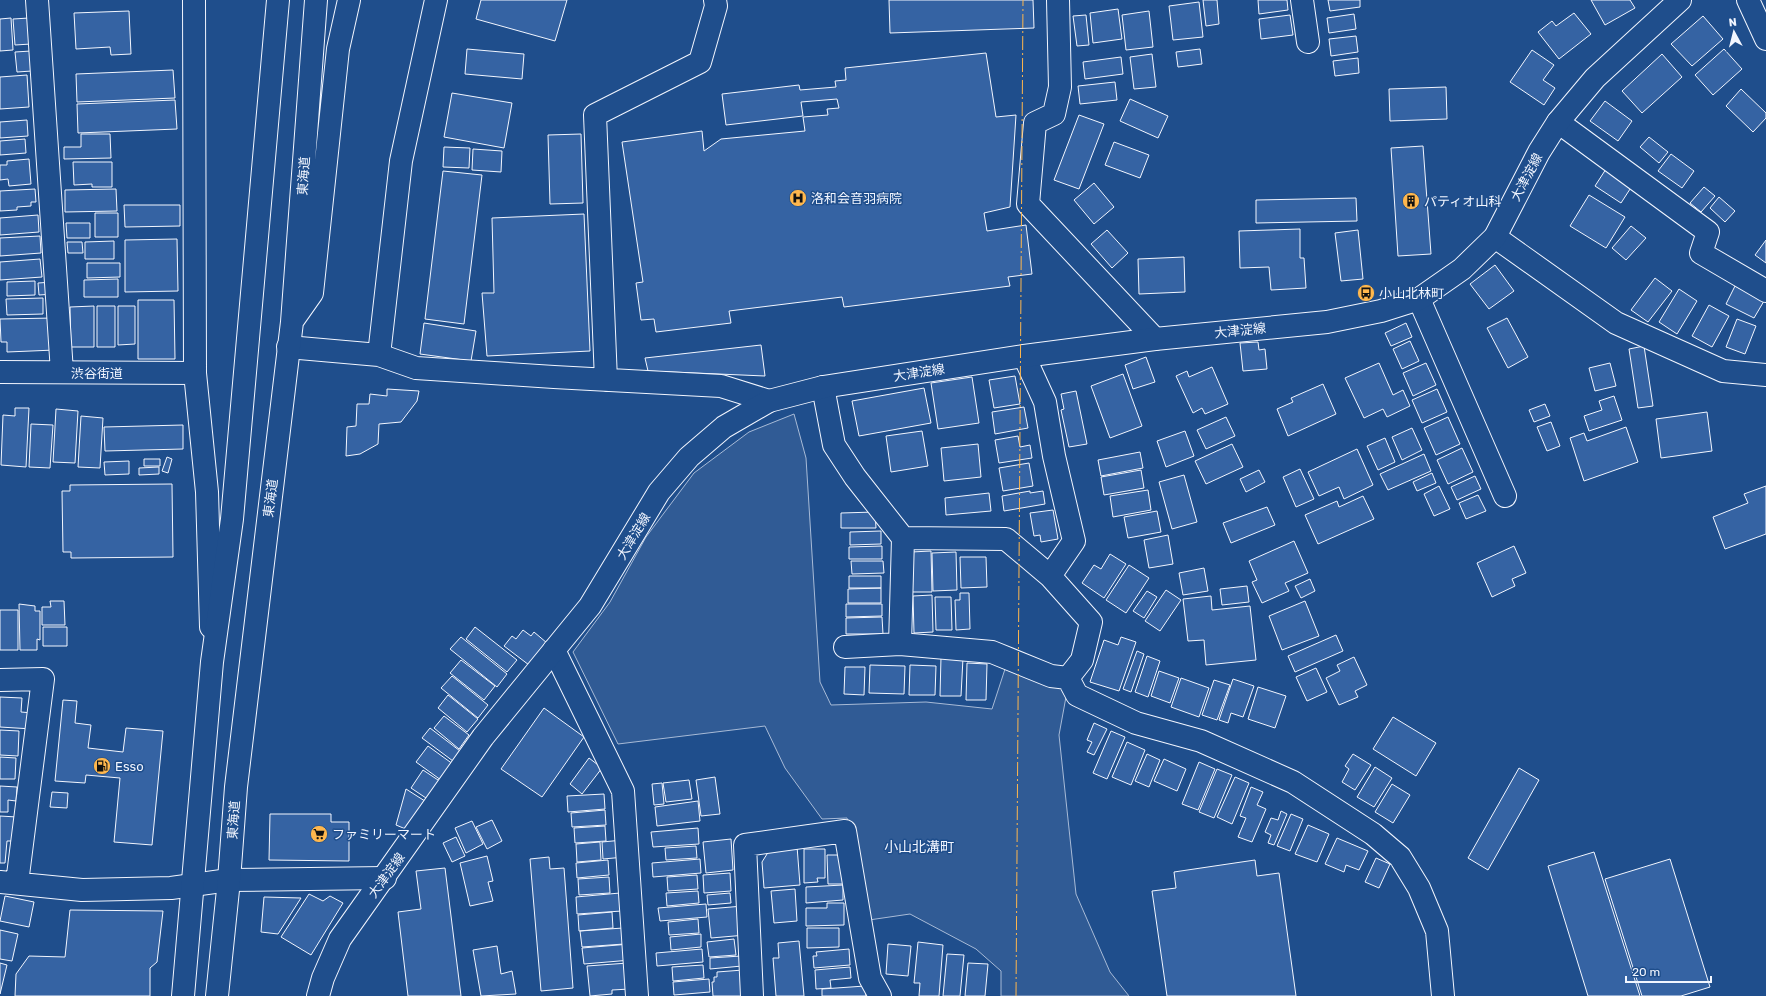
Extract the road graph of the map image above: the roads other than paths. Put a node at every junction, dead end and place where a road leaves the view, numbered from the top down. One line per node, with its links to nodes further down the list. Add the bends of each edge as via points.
1 (37, 0): 27 (main road)
2 (194, 0): 28 (main road)
3 (270, 0): 14 (main road)
4 (278, 0): 14 (main road)
5 (316, 0): 21 (main road, 東海道)
6 (349, 0): 21 (main road, via 338,49 312,293)
7 (436, 0): 24 (main road, via 401,161)
8 (715, 0): 30 (main road, via 716,6 700,62 595,115)
9 (1058, 0): 10 (main road); 22 (main road, via 1060,87 1054,114 1036,123 1028,204)
10 (1062, 0)
11 (1302, 0): 16 (main road)
12 (1680, 0): 17 (main road, 大津淀線, via 1595,78)
13 (1748, 0): 15 (main road)
14 (274, 38): 39 (main road, via 232,519)
15 (1766, 39)
16 (1308, 42)
17 (1558, 122): 18 (main road, 大津淀線, via 1539,152); 19 (main road, via 1708,232 1701,253)
18 (1495, 237): 20 (main road, 大津淀線, via 1462,269); 29 (main road, via 1616,323 1723,371)
19 (1766, 291)
20 (1419, 299): 22 (main road, 大津淀線, via 1381,311 1327,322); 33 (main road)
21 (292, 322): 23 (main road, 東海道)
22 (1155, 339): 25 (main road, 大津淀線)
23 (288, 347): 24 (main road); 43 (main road, 東海道, via 236,786)
24 (379, 354): 30 (main road, via 416,368)
25 (1024, 356): 31 (main road, 大津淀線); 35 (main road, via 1045,402 1054,456 1074,541)
26 (0, 372): 27 (main road, 渋谷街道)
27 (62, 372): 28 (main road, 渋谷街道)
28 (195, 373): 39 (main road, via 207,492)
29 (1766, 375)
30 (606, 380): 32 (main road, via 721,386)
31 (823, 387): 32 (main road, 大津淀線); 34 (main road, via 834,445)
32 (769, 401): 38 (main road, 大津淀線, via 724,427 690,457 659,492 590,606)
33 (1505, 496)
34 (903, 538): 35 (main road, via 1006,539); 36 (main road)
35 (1050, 576): 40 (main road, via 1091,622 1082,660)
36 (900, 644): 37 (main road); 40 (main road, via 992,652 1051,676)
37 (845, 647)
38 (554, 650): 42 (main road, 大津淀線, via 483,737); 49 (main road, via 623,790)
39 (212, 662): 45 (main road)
40 (1068, 678): 52 (main road, via 1077,695 1136,723 1201,741 1292,782 1373,834 1400,856 1420,888 1437,931)
41 (0, 680): 44 (main road, via 43,679)
42 (385, 878): 43 (main road); 48 (main road, 大津淀線, via 340,939 322,978)
43 (229, 880): 45 (main road); 47 (main road, 東海道)
44 (9, 882): 45 (main road, via 82,890)
45 (194, 885): 46 (main road)
46 (183, 996)
47 (217, 996)
48 (318, 996)
49 (637, 996)
50 (752, 996): 51 (main road, via 745,845 845,831 870,978)
51 (880, 996)
52 (1443, 996)

